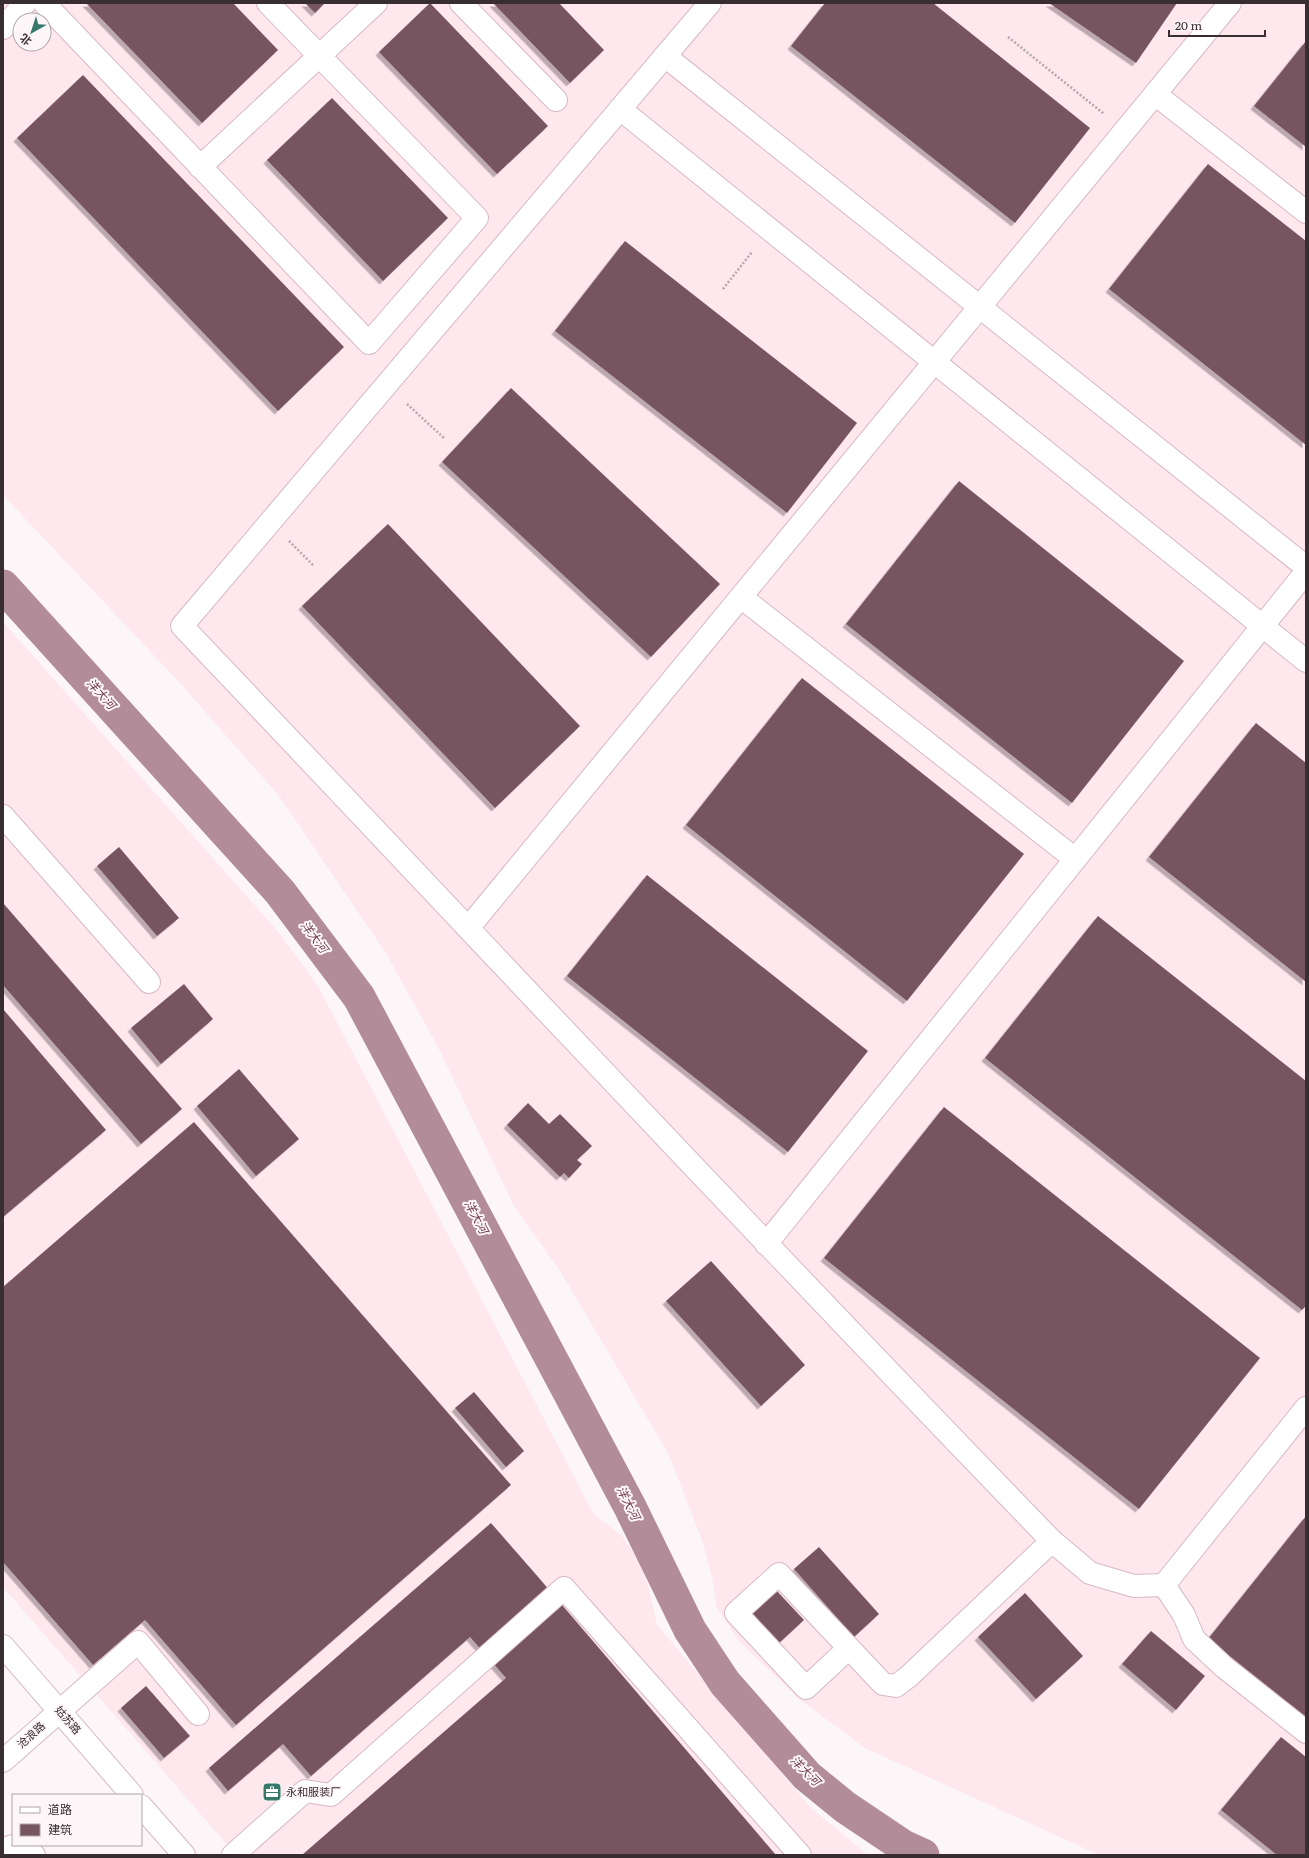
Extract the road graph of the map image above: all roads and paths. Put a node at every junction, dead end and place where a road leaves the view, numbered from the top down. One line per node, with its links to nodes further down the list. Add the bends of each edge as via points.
1 (25, 3): 8 (street)
2 (44, 3): 16 (street)
3 (268, 3): 10 (street)
4 (376, 3): 10 (street)
5 (461, 3): 13 (street)
6 (710, 3): 11 (street)
7 (1230, 3): 12 (street)
8 (3, 28)
9 (1008, 37): 15 (path)
10 (319, 56): 16 (street); 16 (street, via 477,218 369,343)
11 (665, 56): 14 (street); 20 (street)
12 (1155, 94): 15 (street); 17 (street)
13 (556, 100)
14 (620, 109): 18 (street); 22 (street)
15 (1125, 130): 20 (street)
16 (200, 167)
17 (1306, 212)
18 (770, 230): 19 (path); 21 (street)
19 (723, 289)
20 (980, 307): 21 (street); 26 (street)
21 (934, 362): 28 (street); 29 (street)
22 (386, 386): 23 (path); 24 (street)
23 (446, 439)
24 (270, 522): 25 (path); 33 (street, via 182,626)
25 (314, 566)
26 (1306, 567)
27 (1306, 572): 29 (street)
28 (741, 597): 32 (street); 33 (street)
29 (1263, 626): 30 (street); 32 (street)
30 (1306, 661)
31 (3, 816): 34 (street)
32 (1075, 859): 35 (street)
33 (469, 927): 35 (street)
34 (149, 982)
35 (766, 1244): 37 (street)
36 (1305, 1412): 38 (street)
37 (1052, 1541): 38 (street, via 1090,1573 1134,1586); 40 (street, via 896,1686 883,1684)
38 (1164, 1584): 43 (street, via 1184,1615 1194,1638 1224,1667)
39 (3, 1646): 41 (street, 姑苏路)
40 (848, 1648): 40 (street, via 779,1574 736,1613 806,1688)
41 (59, 1710): 42 (street, 沧浪路, via 138,1642); 44 (street, 沧浪路); 45 (street, 姑苏路)
42 (198, 1714)
43 (1306, 1732)
44 (3, 1760)
45 (131, 1794)
46 (142, 1807): 49 (street)
47 (3, 1849): 48 (street, via 13,1846)
48 (34, 1855)
49 (184, 1855)
50 (233, 1855): 51 (street, via 305,1792 330,1795 564,1588)
51 (800, 1855)

